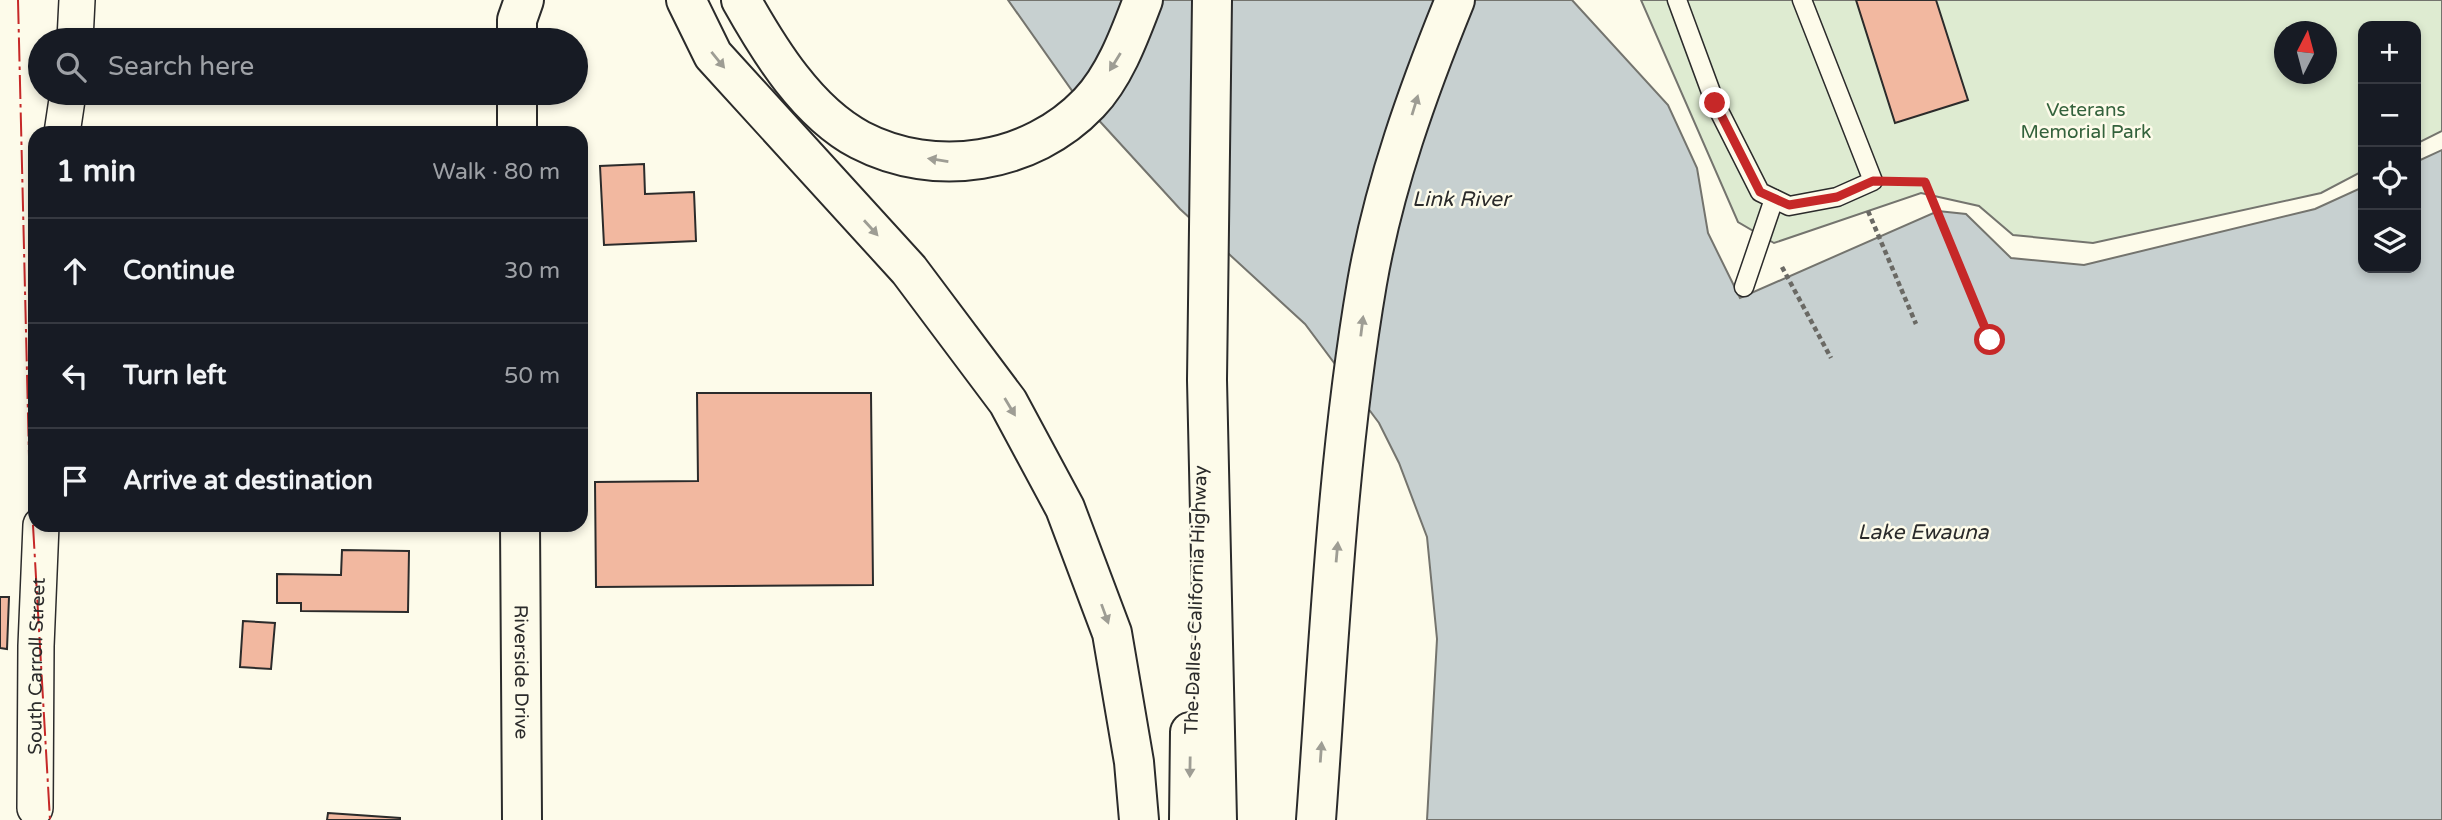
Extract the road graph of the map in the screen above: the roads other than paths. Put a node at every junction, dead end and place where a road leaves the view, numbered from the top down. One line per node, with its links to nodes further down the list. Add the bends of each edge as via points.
1 (77, 0): 10 (street)
2 (524, 0): 11 (main road)
3 (686, 0): 23 (main road, one-way to 23, via 713,55 909,270 1008,402 1065,508 1112,634)
4 (741, 0): 5 (main road, one-way to 4, via 1125,46 1091,101 1056,132 1005,155 947,162 903,155 859,140 823,112 792,79)
5 (1143, 0)
6 (1212, 0): 18 (main road, The Dalles-California Highway)
7 (1455, 0): 26 (main road, one-way to 7, via 1350,410 1367,281 1391,181)
8 (1677, 0): 16 (lane, via 1715,103 1760,192)
9 (1802, 0): 16 (lane, via 1866,184 1837,197 1789,205)
10 (76, 28)
11 (517, 28)
12 (66, 105): 14 (street)
13 (517, 105): 15 (main road)
14 (63, 126)
15 (517, 126)
16 (1774, 199): 17 (lane)
17 (1744, 287)
18 (1207, 380): 24 (main road, The Dalles-California Highway, one-way to 24, via 1192,622); 25 (main road, The Dalles-California Highway)
19 (41, 532): 21 (street, South Carroll Street)
20 (520, 532): 22 (main road, Riverside Drive)
21 (35, 808)
22 (522, 820)
23 (1139, 820)
24 (1189, 820)
25 (1217, 820)
26 (1316, 820)

